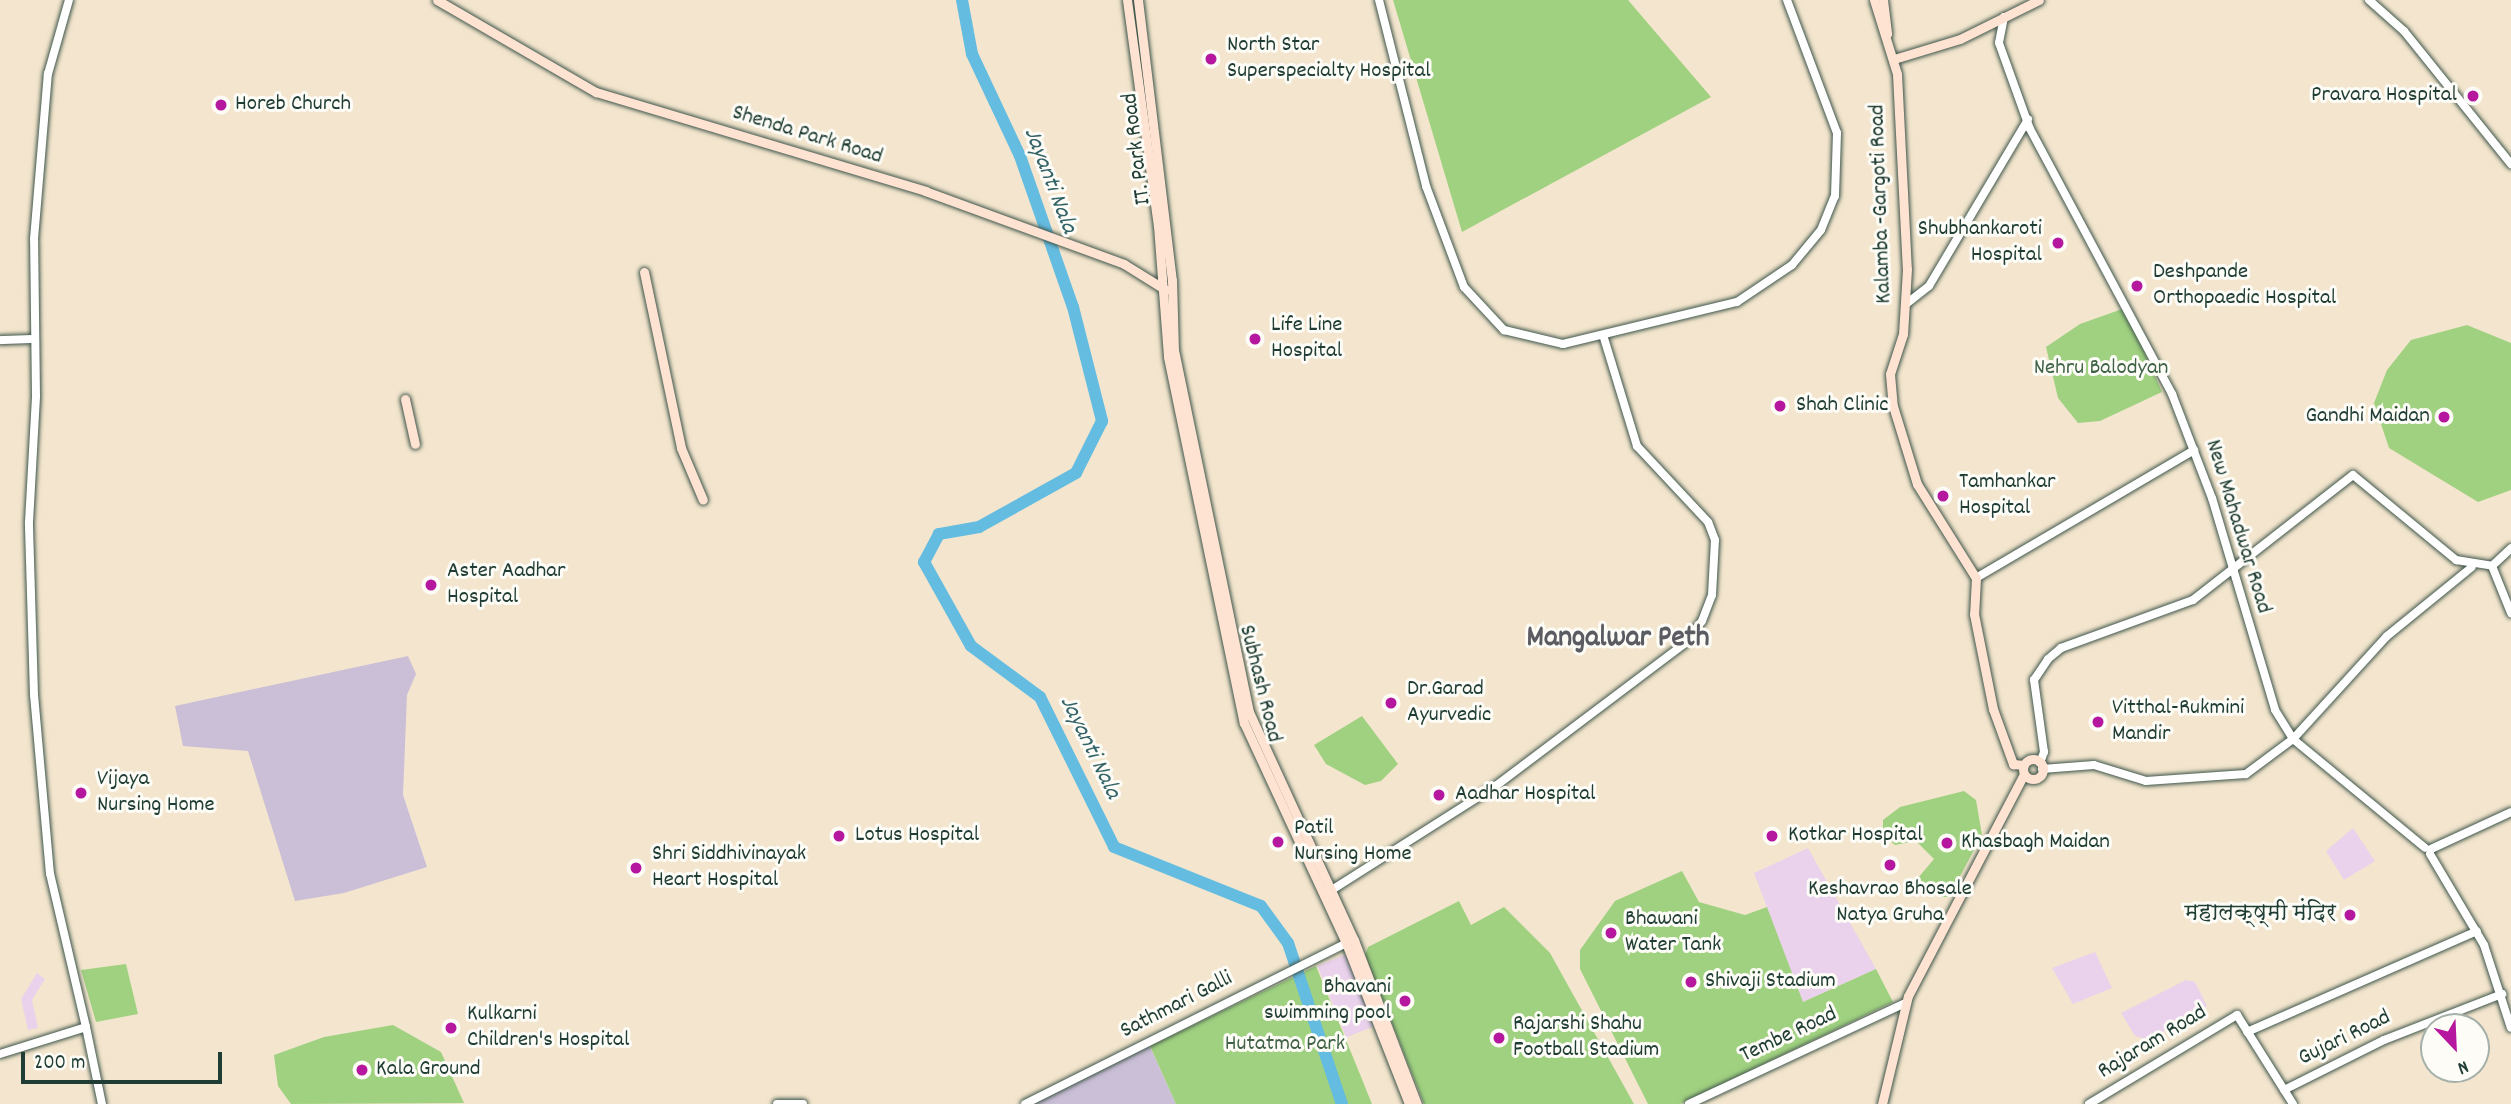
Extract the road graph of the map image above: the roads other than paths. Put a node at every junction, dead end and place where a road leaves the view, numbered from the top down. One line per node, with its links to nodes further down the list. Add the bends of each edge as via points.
1 (69, 0): 20 (street, via 48,74 34,239)
2 (437, 0): 17 (main road, Shenda Park Road, via 596,92 925,191 1124,264)
3 (1126, 0): 17 (main road, IT. Park Road)
4 (1138, 0): 18 (main road, IT. Park Road)
5 (1379, 0): 21 (street, via 1430,198 1468,295 1490,322 1526,339 1563,344)
6 (1787, 0): 21 (street, via 1838,133 1839,166 1828,218 1795,262 1737,302)
7 (1874, 0): 12 (main road, Kalamba -Gargoti Road)
8 (1883, 0): 12 (main road, Kalamba -Gargoti Road)
9 (2039, 0): 11 (main road)
10 (2369, 0): 15 (street, via 2404,31)
11 (2004, 17): 13 (main road); 14 (street, New Mahadwar Road, via 1999,43)
12 (1887, 36): 13 (main road, Kalamba -Gargoti Road)
13 (1894, 59): 19 (main road, Kalamba -Gargoti Road)
14 (2028, 119): 19 (street, via 1929,286); 25 (street, New Mahadwar Road, via 2141,326)
15 (2511, 164)
16 (644, 272): 26 (main road, via 681,448)
17 (1164, 289): 18 (main road, Shenda Park Road); 32 (main road, Subhash Road, via 1168,357)
18 (1173, 294): 32 (main road, Subhash Road, via 1175,356)
19 (1906, 304): 31 (main road, Kalamba -Gargoti Road, via 1890,374 1896,423 1917,484)
20 (35, 335): 22 (street); 44 (street, via 29,522 34,695 50,874)
21 (1604, 338): 39 (street, via 1637,446 1708,522 1715,540 1712,595 1702,621 1684,644 1497,785)
22 (0, 340)
23 (405, 399): 24 (main road)
24 (415, 444)
25 (2194, 450): 30 (street, New Mahadwar Road); 31 (street)
26 (703, 500)
27 (2511, 548): 28 (street)
28 (2491, 566): 29 (street); 33 (street)
29 (2472, 567): 30 (street, via 2402,520 2353,475); 34 (street, via 2387,636)
30 (2234, 570): 34 (street, New Mahadwar Road, via 2237,601 2275,710); 35 (street, via 2169,612 2087,637 2048,659 2034,680 2044,752)
31 (1976, 578): 36 (main road, via 1974,614 1993,709 2013,764)
32 (1218, 579): 39 (main road, Subhash Road, via 1258,740)
33 (2511, 613)
34 (2292, 739): 35 (street, via 2246,774 2191,781 2146,781 2094,765); 38 (street)
35 (2041, 766): 36 (main road); 36 (main road, via 2037,778)
36 (2024, 769): 43 (main road)
37 (2511, 812): 38 (street)
38 (2429, 850): 40 (street)
39 (1328, 893): 41 (main road, Subhash Road); 54 (main road, Subhash Road)
40 (2477, 931): 42 (street); 46 (street)
41 (1346, 943): 52 (street, Sathmari Galli); 53 (main road, Subhash Road)
42 (2502, 994): 45 (street); 48 (street, Gujari Road, via 2384,1040)
43 (1906, 1003): 55 (street, Tembe Road); 56 (main road)
44 (86, 1027): 47 (street); 49 (street)
45 (2511, 1028)
46 (2247, 1032): 48 (street); 57 (street, Rajaram Road, via 2237,1015)
47 (0, 1054)
48 (2284, 1090): 58 (street)
49 (102, 1104)
50 (776, 1104): 51 (street)
51 (803, 1104)
52 (1025, 1104)
53 (1409, 1104)
54 (1417, 1104)
55 (1689, 1104)
56 (1882, 1104)
57 (2089, 1104)
58 (2293, 1104)

